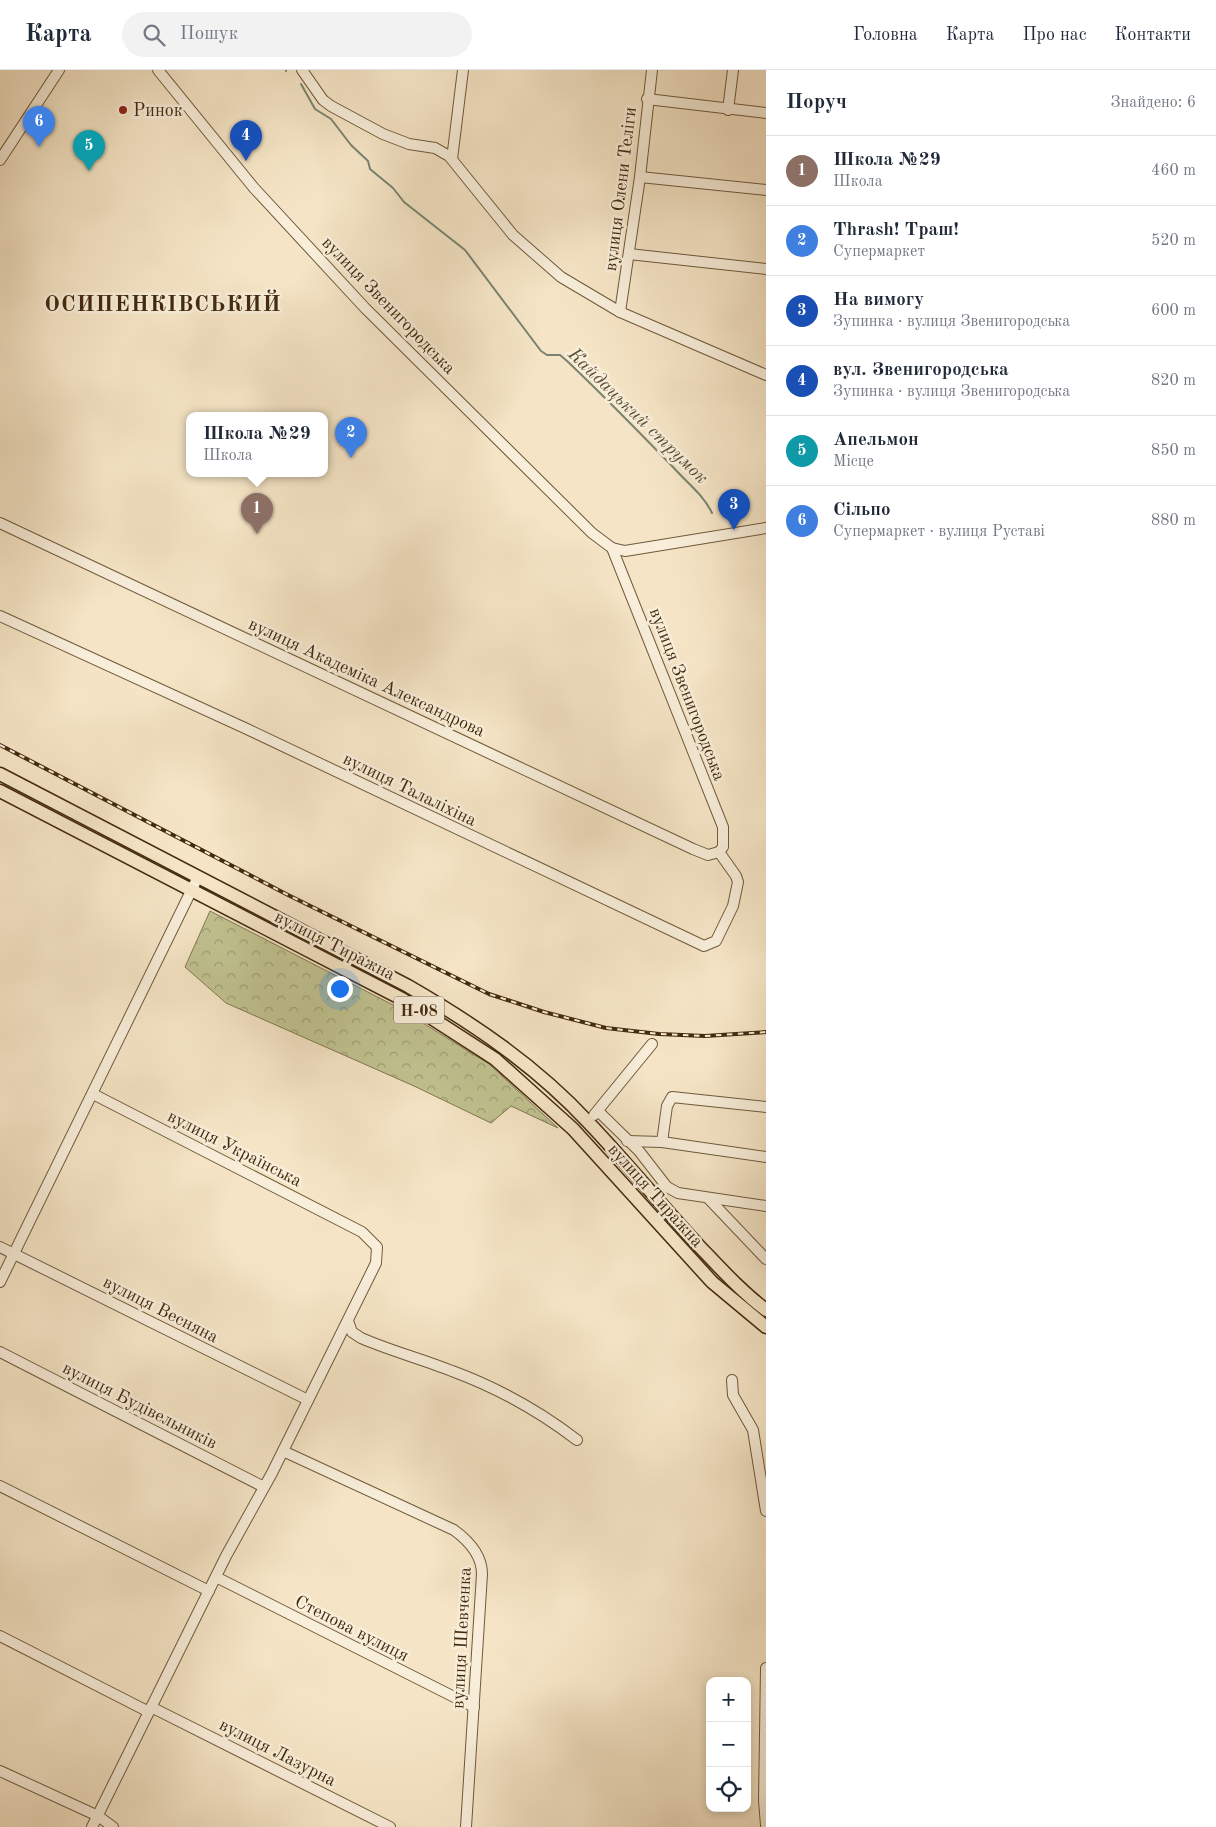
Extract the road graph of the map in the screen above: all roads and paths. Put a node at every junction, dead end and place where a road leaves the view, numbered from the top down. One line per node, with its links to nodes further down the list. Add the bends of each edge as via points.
1 (59, 70): 11 (street)
2 (158, 70): 20 (street, вулиця Звенигородська, via 254,188 365,308 592,533)
3 (302, 70): 10 (street, via 323,100 332,106 382,134 409,144 435,148)
4 (463, 70): 10 (street)
5 (652, 70): 7 (street, вулиця Олени Теліги)
6 (733, 70): 8 (street)
7 (647, 99): 8 (street); 12 (street, вулиця Олени Теліги)
8 (728, 110): 9 (street)
9 (766, 113)
10 (452, 159): 16 (street, via 464,178 530,252 561,277)
11 (0, 160)
12 (640, 178): 13 (street); 14 (street, вулиця Олени Теліги)
13 (766, 190)
14 (629, 254): 15 (street); 16 (street, вулиця Олени Теліги)
15 (766, 269)
16 (620, 312): 17 (street)
17 (766, 375)
18 (0, 523): 24 (street, вулиця Академіка Александрова, via 693,850 708,855)
19 (766, 528): 20 (street, via 625,551)
20 (612, 548): 24 (street, вулиця Звенигородська, via 723,827)
21 (0, 616): 24 (street, вулиця Талаліхіна, via 247,729 704,946 716,942 737,890 736,876)
22 (0, 774): 25 (main road, вулиця Тиражна / Н-08)
23 (0, 791): 26 (main road, вулиця Тиражна / Н-08)
24 (720, 852)
25 (197, 878): 26 (street); 31 (main road, вулиця Тиражна / Н-08, via 457,1014 534,1070)
26 (191, 891): 28 (street); 32 (main road, вулиця Тиражна / Н-08, via 410,1004 495,1058)
27 (652, 1044): 30 (street)
28 (93, 1094): 39 (street); 43 (street, вулиця Українська, via 362,1232 377,1248 378,1254)
29 (766, 1107): 34 (street, via 672,1097)
30 (598, 1111): 31 (street); 33 (street)
31 (586, 1120): 32 (main road); 42 (main road, вулиця Тиражна / Н-08, via 723,1271)
32 (573, 1129): 44 (main road, вулиця Тиражна / Н-08, via 712,1282)
33 (627, 1141): 34 (street); 36 (street, via 667,1187 678,1193)
34 (662, 1142): 35 (street)
35 (766, 1157)
36 (708, 1198): 37 (street); 40 (street)
37 (766, 1206)
38 (0, 1247): 39 (street, вулиця Весняна)
39 (14, 1253): 41 (street); 47 (street, вулиця Весняна)
40 (766, 1259)
41 (0, 1282)
42 (766, 1310)
43 (348, 1321): 47 (street); 48 (street, via 352,1332 361,1338 453,1371 520,1401)
44 (766, 1328)
45 (0, 1352): 51 (street, вулиця Будівельників)
46 (732, 1380): 52 (street, via 733,1395 753,1430)
47 (308, 1400): 49 (street)
48 (577, 1440)
49 (283, 1452): 51 (street); 57 (street, вулиця Шевченка, via 439,1523 466,1539 481,1559)
50 (0, 1486): 54 (street)
51 (264, 1487): 53 (street)
52 (766, 1511)
53 (216, 1577): 54 (street); 57 (street, Степова вулиця)
54 (209, 1591): 58 (street)
55 (0, 1636): 58 (street, вулиця Лазурна)
56 (766, 1668): 61 (street)
57 (474, 1707): 65 (street, вулиця Шевченка)
58 (150, 1710): 60 (street); 64 (street, вулиця Лазурна)
59 (0, 1771): 60 (street)
60 (98, 1816): 62 (street); 63 (street)
61 (766, 1825)
62 (92, 1827)
63 (113, 1827)
64 (390, 1827)
65 (466, 1827)

